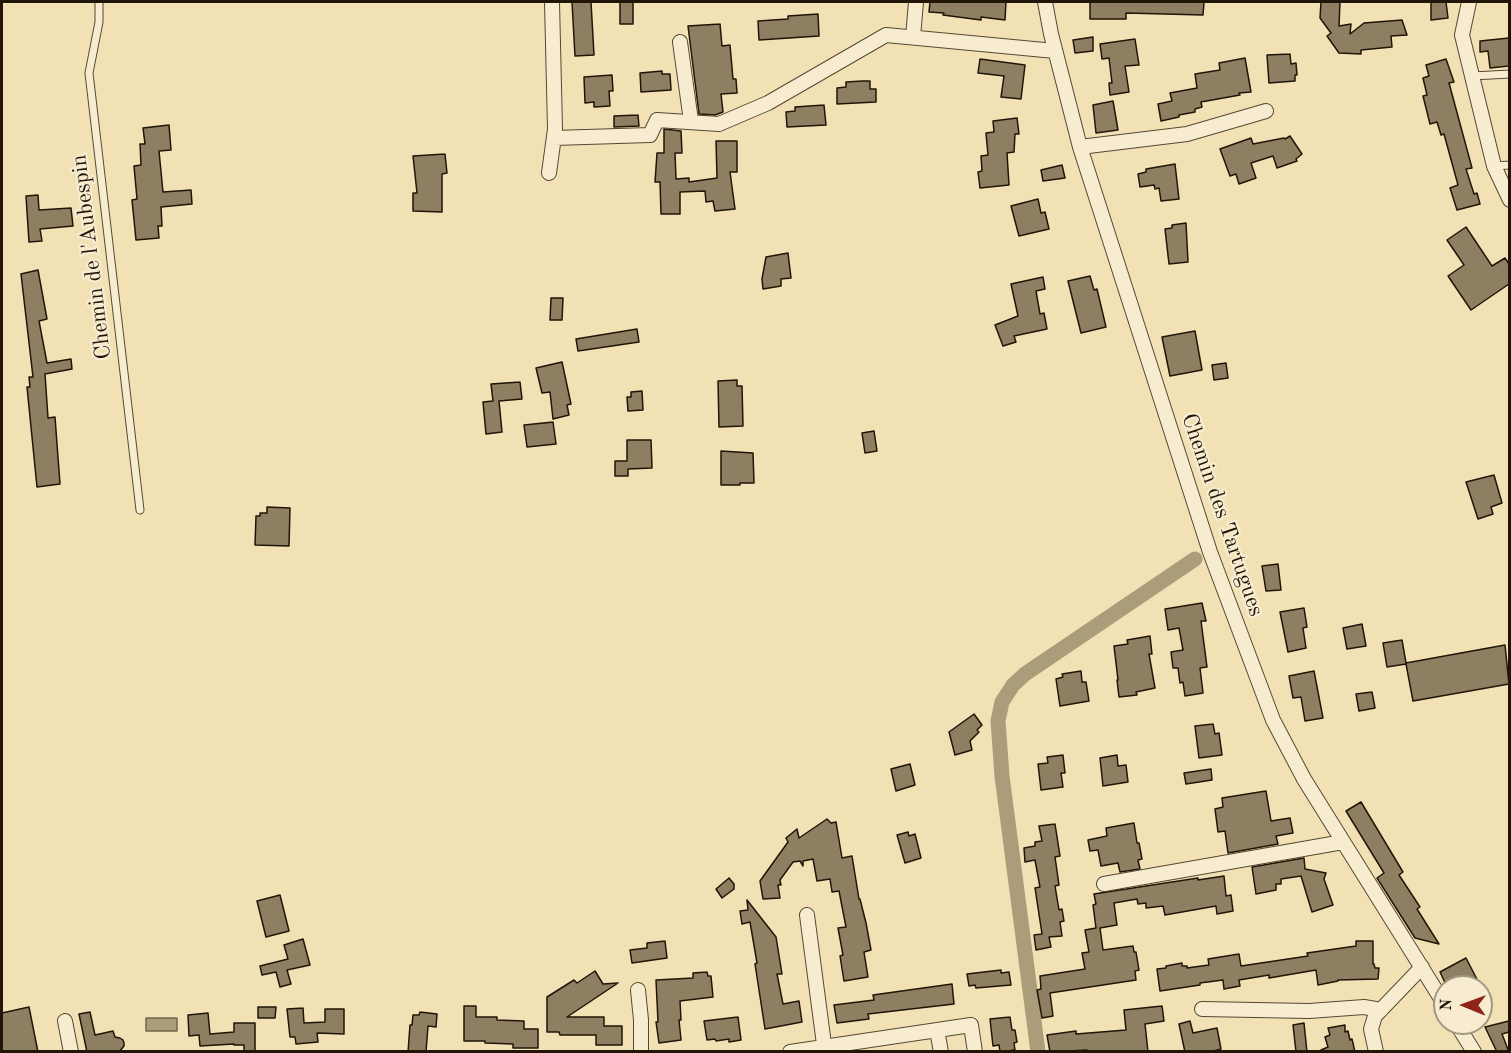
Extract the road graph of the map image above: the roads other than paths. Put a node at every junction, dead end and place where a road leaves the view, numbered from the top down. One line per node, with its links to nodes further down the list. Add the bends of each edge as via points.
1 (99, 2): 19 (lane, Chemin de l'Aubespin, via 99,22 88,73)
2 (552, 2): 13 (street)
3 (916, 2): 6 (street)
4 (1045, 2): 8 (street, Chemin des Tartugues)
5 (1469, 2): 10 (street, via 1462,35)
6 (913, 37): 8 (street); 12 (street, via 886,34 768,103 719,124)
7 (680, 42): 12 (street)
8 (1055, 51): 14 (street, Chemin des Tartugues)
9 (1509, 74): 10 (lane)
10 (1472, 76): 16 (street)
11 (1266, 111): 14 (street, via 1187,134)
12 (691, 121): 13 (street, via 657,120 650,135)
13 (554, 138): 17 (street)
14 (1080, 147): 20 (street, Chemin des Tartugues, via 1210,552 1265,699 1304,779)
15 (1509, 165): 16 (lane)
16 (1494, 166): 18 (street)
17 (549, 173)
18 (1509, 200)
19 (140, 510)
20 (1343, 842): 21 (street); 23 (street, Chemin des Tartugues)
21 (1104, 884)
22 (807, 915): 31 (street)
23 (1422, 967): 24 (street, Chemin des Tartugues); 27 (street)
24 (1433, 985)
25 (638, 990): 33 (street)
26 (1202, 1009): 27 (street, via 1309,1011 1364,1006)
27 (1381, 1010): 37 (street, via 1371,1029)
28 (64, 1021): 32 (street)
29 (937, 1030): 31 (street); 35 (street); 36 (street, via 971,1025)
30 (1463, 1035): 38 (street)
31 (824, 1049): 34 (street)
32 (71, 1052)
33 (641, 1052)
34 (790, 1052)
35 (941, 1052)
36 (975, 1052)
37 (1376, 1052)
38 (1474, 1052)

